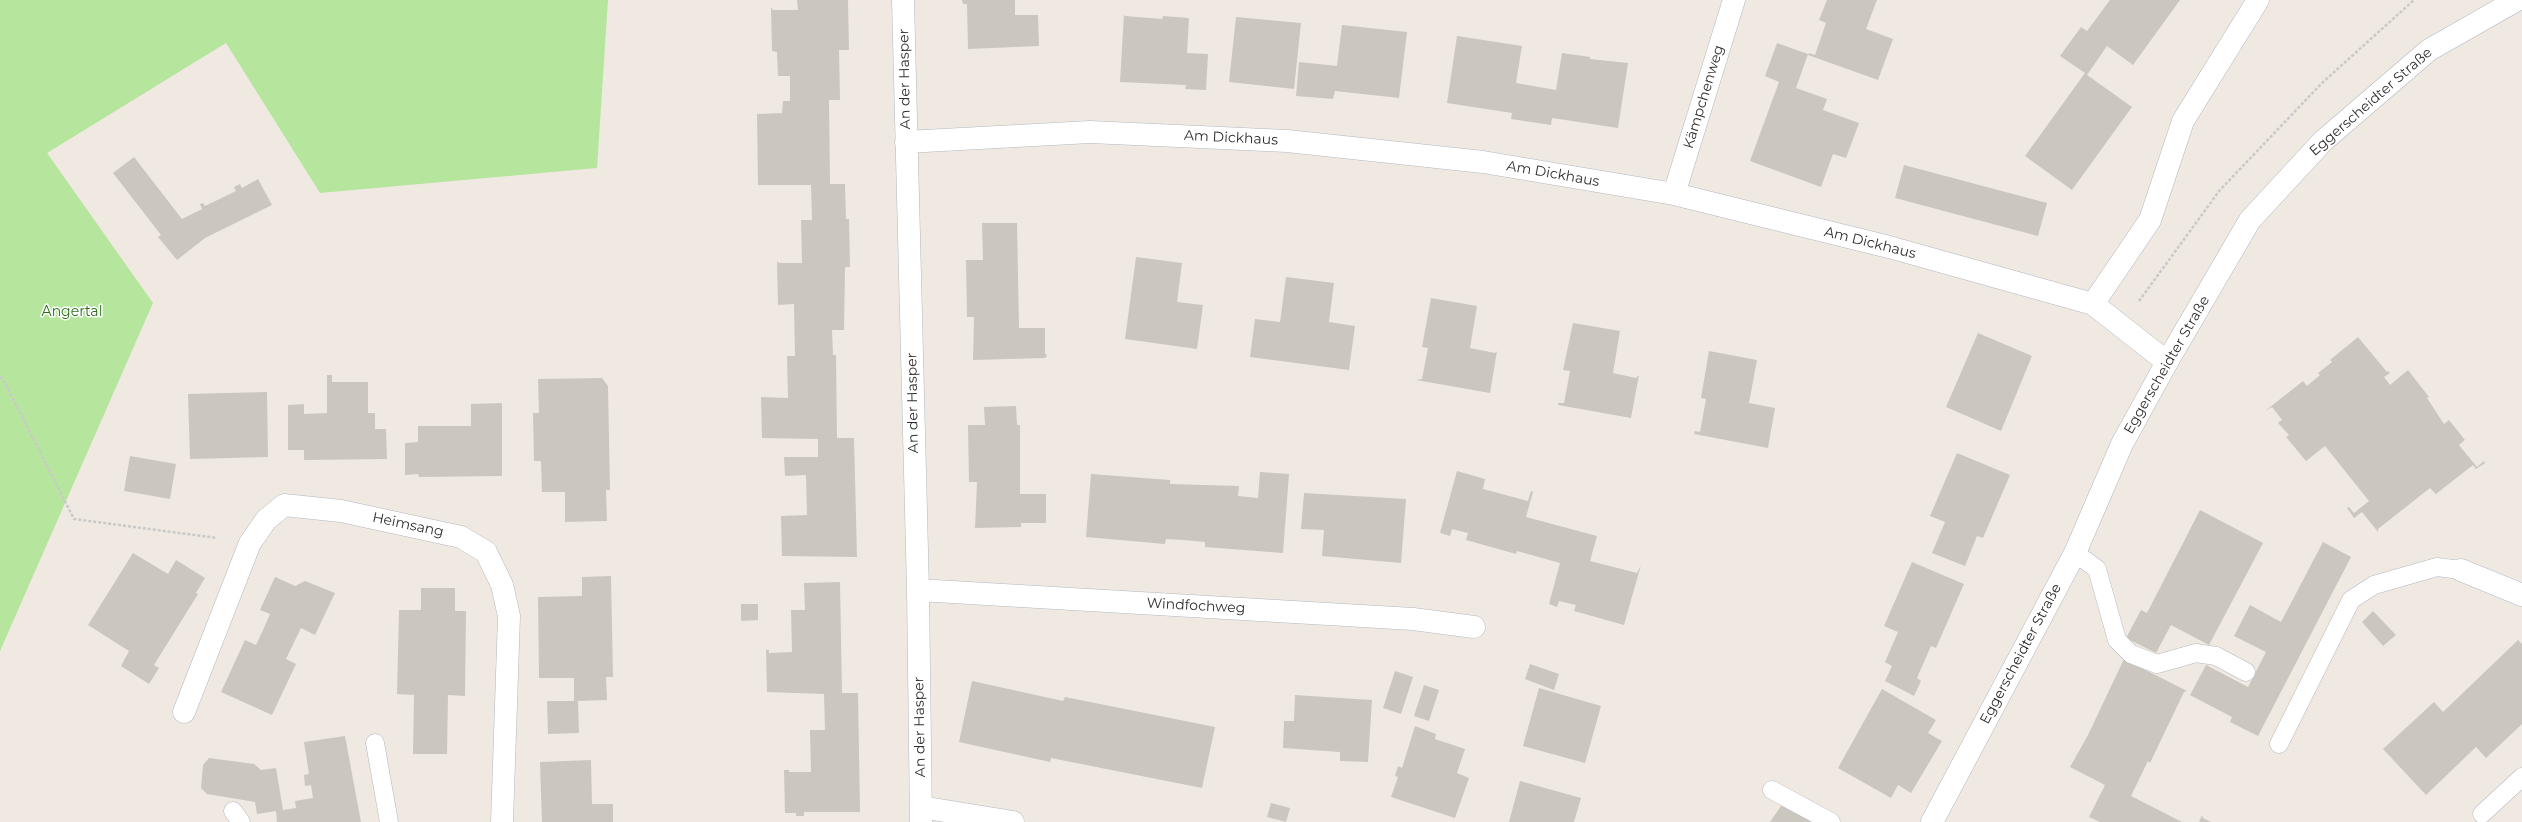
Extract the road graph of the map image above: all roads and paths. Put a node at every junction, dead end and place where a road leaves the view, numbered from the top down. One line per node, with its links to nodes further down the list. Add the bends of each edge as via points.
1 (903, 0): 6 (street, An der Hasper)
2 (1734, 0): 7 (street, Kämpchenweg)
3 (2258, 0): 8 (street, via 2183,121 2150,220)
4 (2414, 0): 9 (path, via 2322,83 2220,190)
5 (2517, 0): 10 (street, Eggerscheidter Straße, via 2428,50 2323,141 2250,220)
6 (906, 142): 7 (street, Am Dickhaus, via 1090,132 1287,141 1483,162); 15 (street, An der Hasper)
7 (1674, 194): 8 (street, Am Dickhaus, via 1889,247)
8 (2093, 304): 9 (street, Am Dickhaus)
9 (2121, 326): 10 (street, Am Dickhaus)
10 (2167, 362): 13 (street, Eggerscheidter Straße, via 2122,444)
11 (0, 377): 12 (path, via 74,520)
12 (250, 543): 19 (street, Heimsang); 27 (street, Heimsang, via 266,520 284,505 341,511 454,535 486,552 502,584 509,616)
13 (2075, 553): 18 (lane, via 2097,569 2117,640 2131,654 2157,664 2196,653 2216,656); 30 (street, Eggerscheidter Straße)
14 (2461, 570): 16 (street); 21 (lane, via 2437,567 2374,584 2351,600)
15 (918, 590): 17 (street, Windfochweg, via 1414,619); 24 (street, An der Hasper)
16 (2522, 595)
17 (1474, 627)
18 (2246, 672)
19 (184, 712)
20 (375, 744): 26 (lane)
21 (2279, 744)
22 (2522, 777): 25 (lane)
23 (1772, 790): 29 (lane)
24 (921, 814): 28 (street, An der Hasper)
25 (2482, 814)
26 (389, 822)
27 (502, 822)
28 (1013, 822)
29 (1831, 822)
30 (1932, 822)

